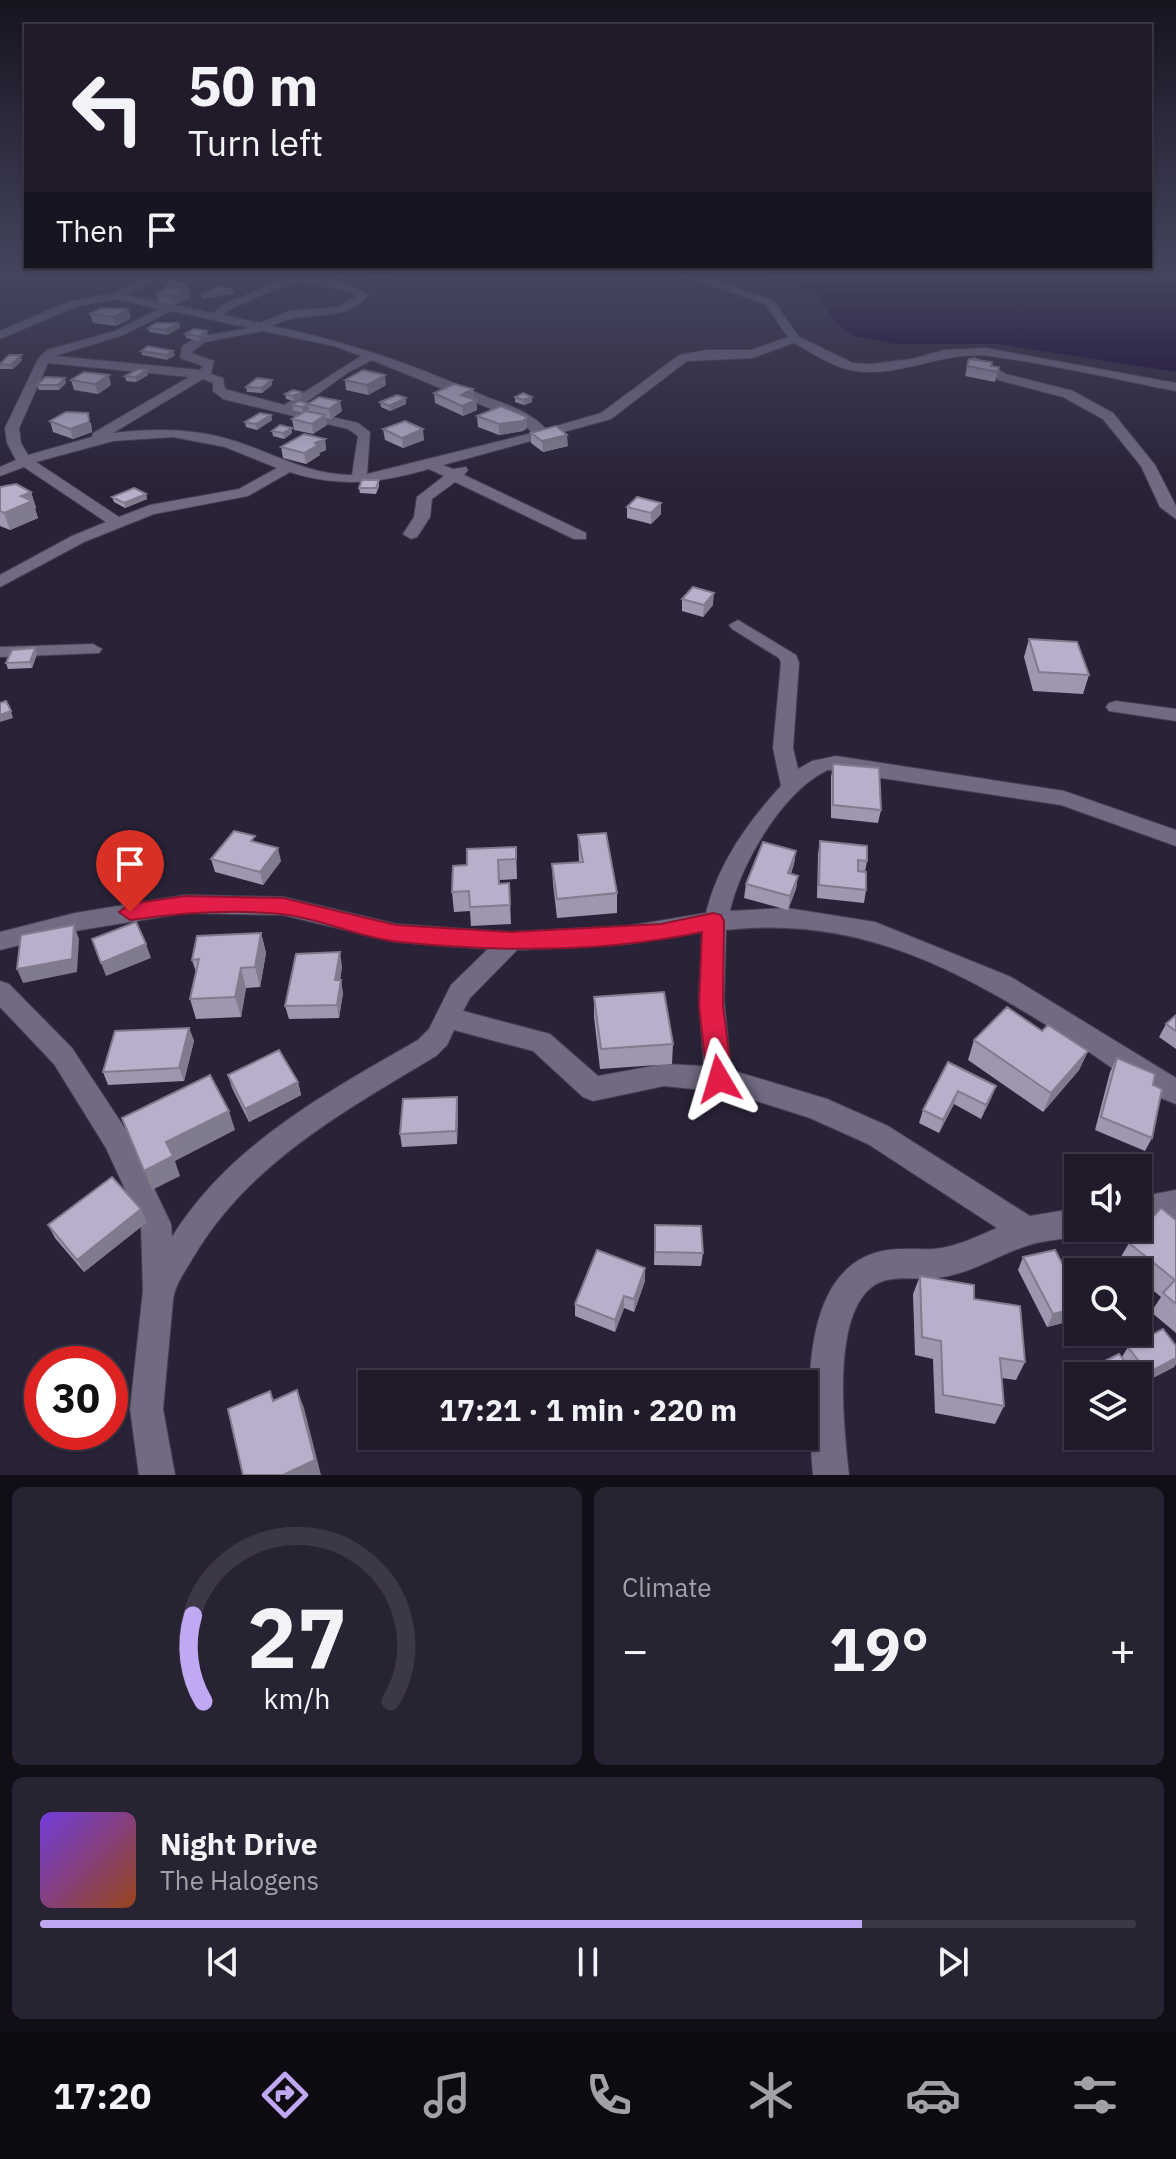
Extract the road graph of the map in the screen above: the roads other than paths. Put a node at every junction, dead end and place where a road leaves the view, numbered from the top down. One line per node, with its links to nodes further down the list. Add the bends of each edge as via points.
1 (78, 343): 8 (street)
2 (200, 343): 9 (street, via 184,355 210,364)
3 (336, 343): 7 (street)
4 (784, 343): 12 (street, via 752,354 683,358 606,416)
5 (803, 343): 6 (street, via 859,367)
6 (960, 352): 10 (street, via 1032,358); 21 (street, via 1002,377 1068,394 1108,416 1148,465 1165,504)
7 (371, 356): 11 (street); 12 (street, via 528,419)
8 (46, 359): 9 (street); 15 (street, via 12,428)
9 (201, 374): 11 (street, via 219,381 221,393); 13 (street)
10 (1176, 387)
11 (286, 410): 20 (street, via 361,429 365,445)
12 (539, 435): 14 (street)
13 (87, 441): 15 (street); 17 (street, via 137,435 208,438)
14 (502, 446): 16 (street); 19 (street)
15 (24, 461): 18 (street); 22 (street)
16 (430, 464): 19 (street); 20 (street)
17 (287, 468): 20 (street, via 325,478); 22 (street, via 243,493 150,510)
18 (0, 472)
19 (452, 475): 23 (street, via 425,497 422,517); 24 (street)
20 (359, 479)
21 (1176, 514)
22 (118, 523): 25 (street)
23 (411, 534)
24 (580, 536)
25 (0, 582)
26 (738, 625): 31 (street, via 787,655 790,663 783,748)
27 (93, 649): 28 (street)
28 (0, 652)
29 (1116, 707): 30 (street)
30 (1176, 715)
31 (792, 788): 32 (street, via 823,763 850,765 1064,798); 33 (street, via 753,829)
32 (1176, 838)
33 (713, 921): 35 (street, via 661,932); 38 (street, via 711,1005); 39 (street, via 787,917 883,933 1002,984)
34 (0, 941): 35 (street, via 185,904 283,906 396,933)
35 (511, 941): 37 (street, via 460,992)
36 (0, 991): 44 (street, via 63,1056 116,1139 156,1224)
37 (448, 1018): 38 (street, via 541,1042 593,1089 664,1075); 44 (street, via 427,1048 294,1128 222,1194 185,1240)
38 (719, 1079): 43 (street, via 846,1118)
39 (1176, 1092)
40 (1176, 1204): 41 (street)
41 (1152, 1208)
42 (1064, 1224): 43 (street)
43 (1027, 1231): 46 (street, via 943,1263 875,1267 855,1282 836,1314 826,1361)
44 (158, 1292): 45 (street, via 145,1383 145,1417)
45 (157, 1475)
46 (831, 1475)

